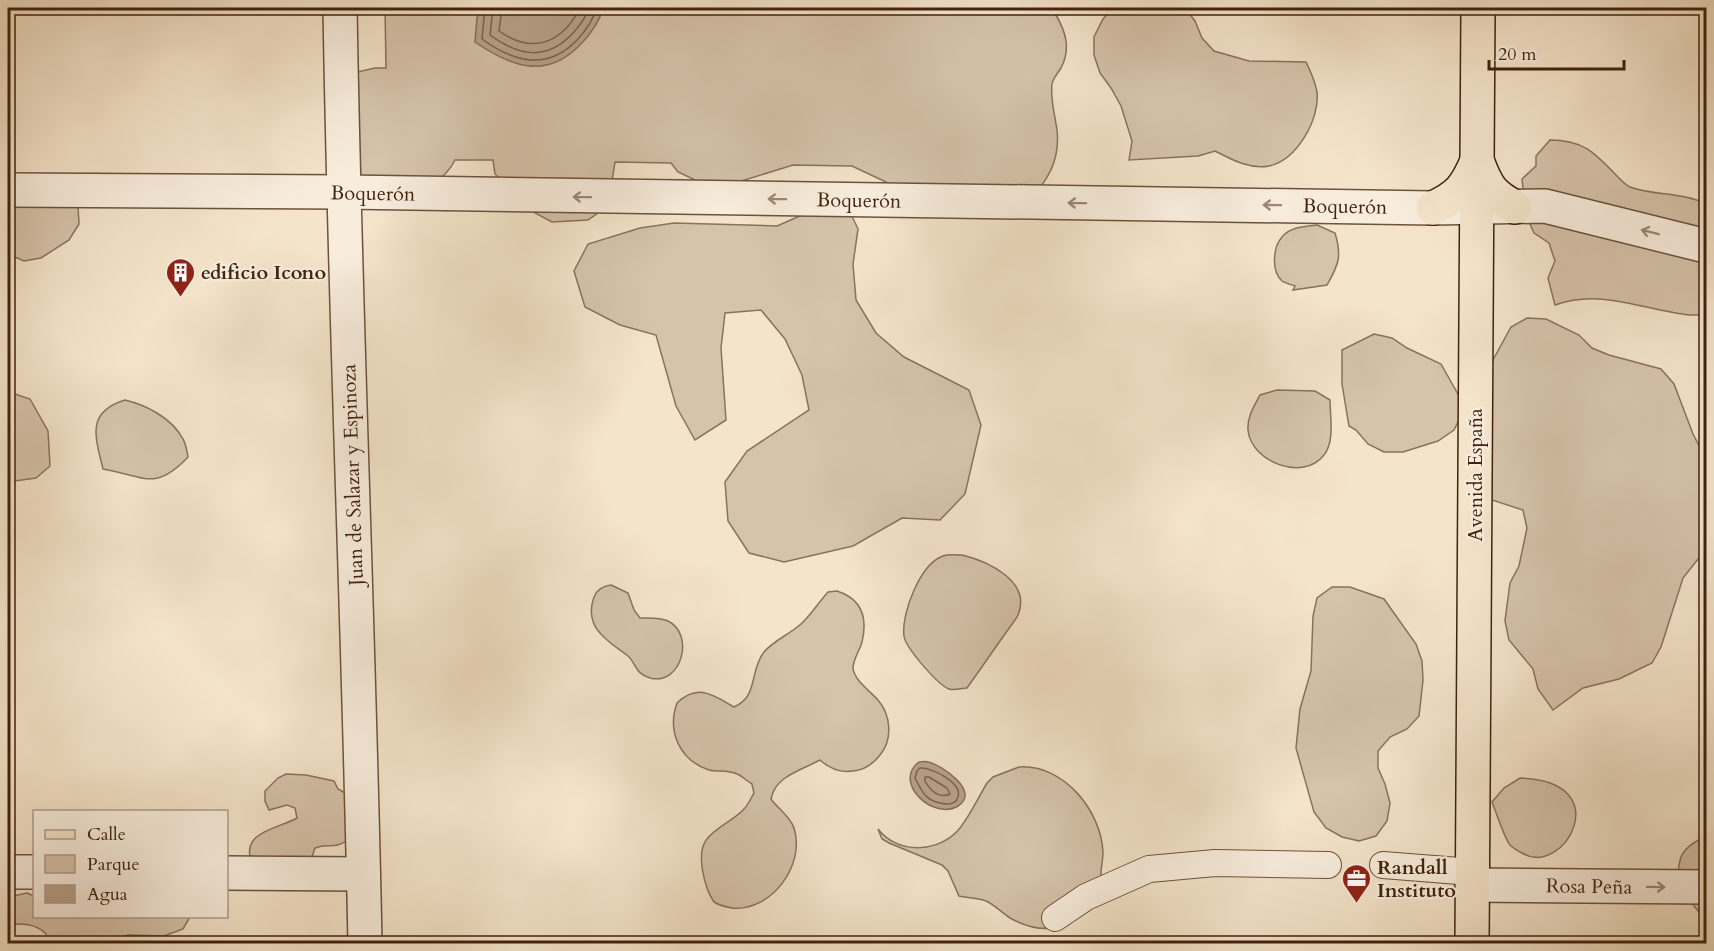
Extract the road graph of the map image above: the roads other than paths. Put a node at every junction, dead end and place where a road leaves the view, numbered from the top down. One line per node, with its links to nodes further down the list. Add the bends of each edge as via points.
1 (340, 8): 5 (street, Juan de Salazar y Espinoza)
2 (1478, 8): 3 (main road, Avenida España)
3 (1477, 161): 6 (main road, Avenida España); 7 (main road, via 1494,196); 8 (main road, via 1458,195)
4 (8, 190): 5 (street, Boquerón)
5 (345, 192): 8 (street, Boquerón, one-way to 5); 15 (street, Juan de Salazar y Espinoza)
6 (1478, 206): 7 (street, Boquerón); 8 (street, Boquerón); 16 (main road, Avenida España)
7 (1515, 207): 9 (street, Boquerón, one-way to 7, via 1545,206)
8 (1433, 208)
9 (1707, 246)
10 (1328, 865): 18 (lane, via 1215,862 1149,869 1086,897)
11 (1383, 866): 16 (lane)
12 (8, 872): 13 (street)
13 (33, 872)
14 (228, 873): 15 (street)
15 (363, 874): 19 (street, Juan de Salazar y Espinoza)
16 (1472, 878): 17 (street, Rosa Peña, one-way to 17); 20 (main road, Avenida España)
17 (1707, 887)
18 (1055, 918)
19 (365, 944)
20 (1472, 944)

